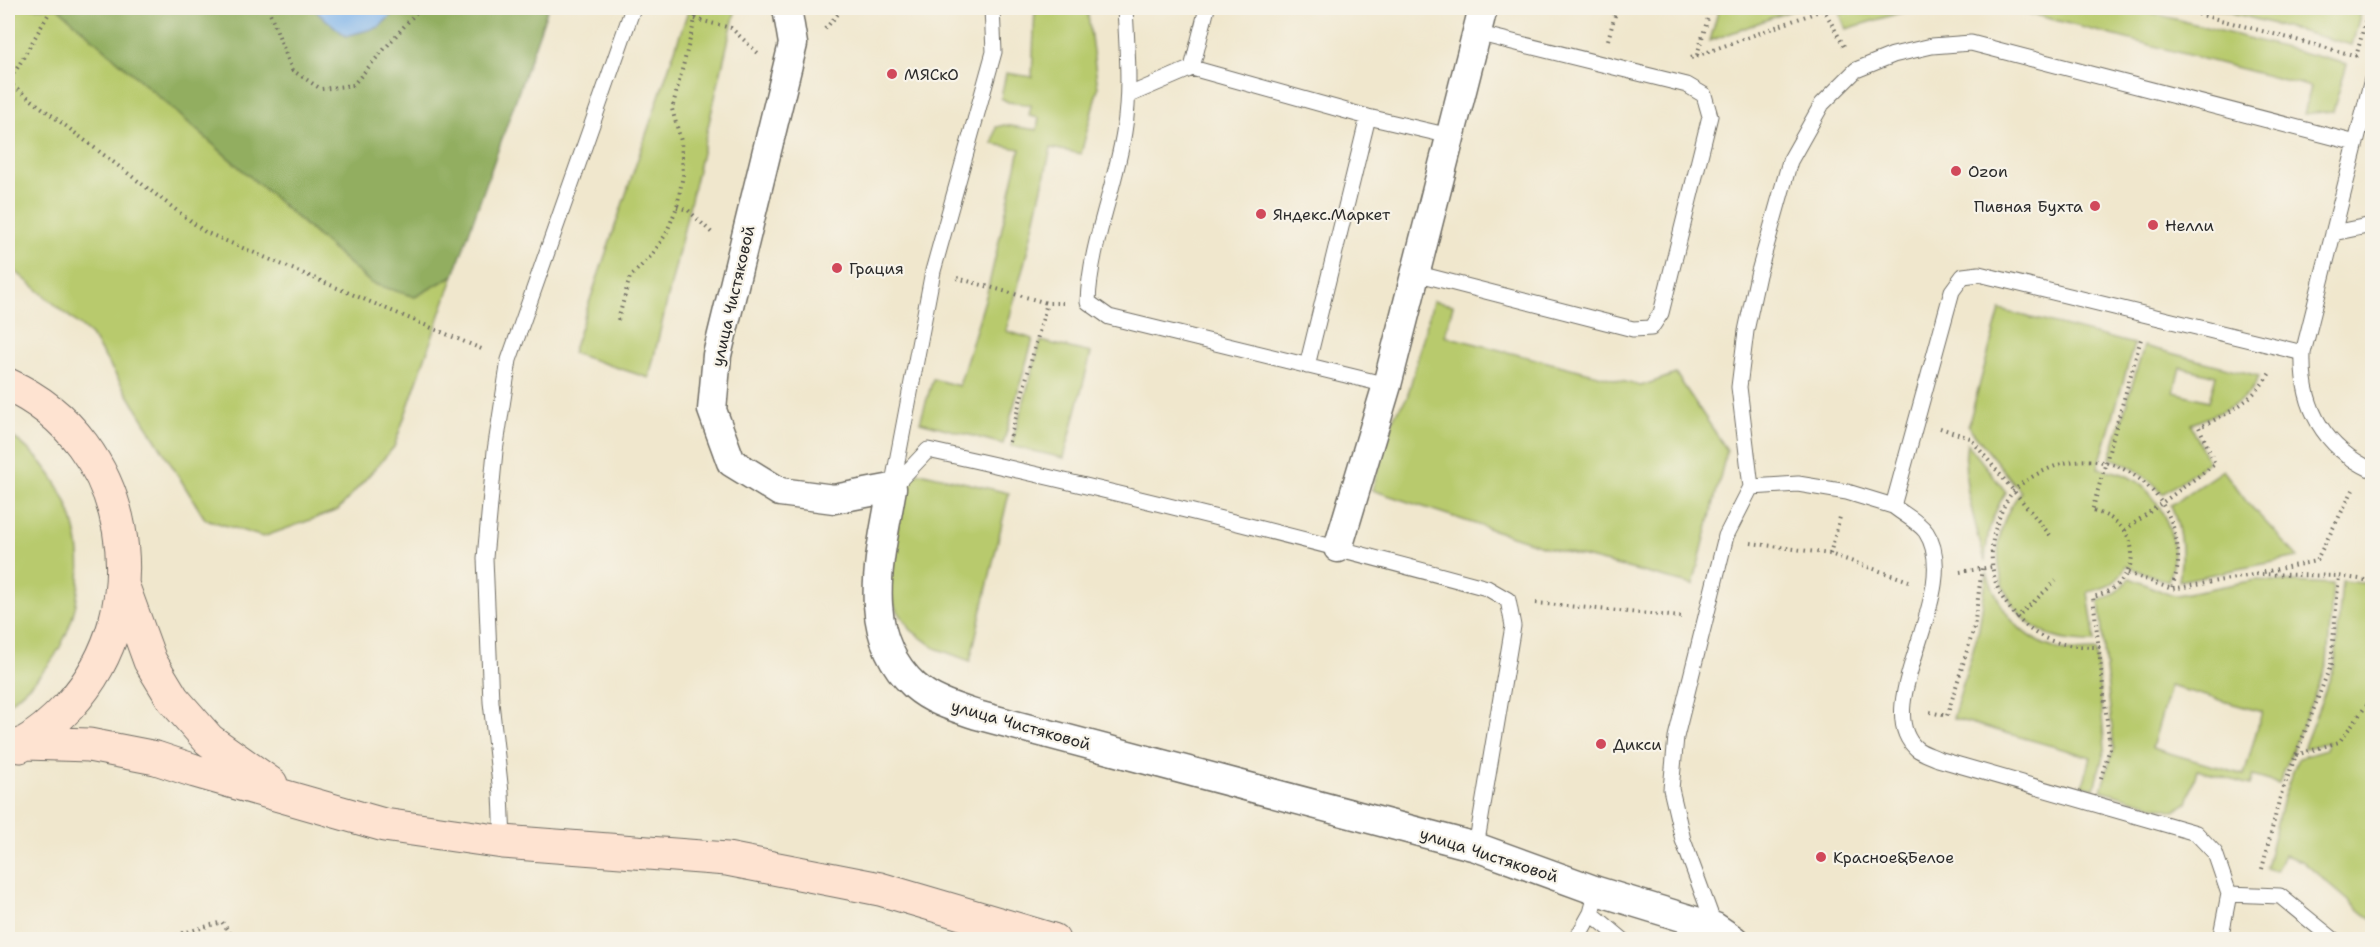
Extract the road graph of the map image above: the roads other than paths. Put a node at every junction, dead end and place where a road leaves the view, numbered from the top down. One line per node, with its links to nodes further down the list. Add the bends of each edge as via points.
1 (633, 8): 28 (lane, via 509,360 485,558 491,702)
2 (787, 8): 22 (street, улица Чистяковой, via 793,44 717,355 712,410 731,462 780,492 834,499)
3 (993, 8): 22 (lane, via 994,52 933,271)
4 (1125, 8): 9 (lane)
5 (1207, 8): 7 (lane)
6 (1479, 20): 11 (street); 15 (lane, via 1687,85 1704,94 1710,116 1661,313 1651,328 1633,329)
7 (1192, 68): 9 (lane); 10 (lane)
8 (2373, 79): 12 (lane)
9 (1129, 95): 17 (lane, via 1124,134 1089,277 1088,302 1109,317)
10 (1368, 117): 11 (lane); 17 (lane)
11 (1450, 136): 15 (street)
12 (2356, 143): 14 (lane); 21 (lane, via 1971,43 1932,46 1856,70 1822,104 1790,161 1758,275 1738,387)
13 (2373, 225): 14 (lane)
14 (2333, 232): 16 (lane)
15 (1415, 273): 19 (street)
16 (2303, 353): 20 (lane, via 2302,376 2309,407 2331,442); 23 (lane, via 1979,274 1964,276 1952,291)
17 (1307, 366): 19 (lane)
18 (8, 385): 25 (street, via 46,408 92,458 118,520)
19 (1387, 385): 24 (street)
20 (2369, 469)
21 (1751, 487): 23 (lane, via 1798,484 1847,492); 32 (lane, via 1726,536 1676,737 1671,789 1683,840)
22 (892, 488): 24 (lane, via 928,450); 29 (street, улица Чистяковой, via 878,577 878,622 892,659 916,687 943,703 977,715)
23 (1893, 506): 30 (lane, via 1925,532 1935,556 1934,587 1902,706 1904,729 1917,749 1938,759 2196,833 2215,853)
24 (1338, 548): 29 (lane, via 1487,588 1508,600 1513,626)
25 (123, 587): 26 (street, via 116,624 82,692 56,720); 27 (street, via 150,661 173,699 209,740)
26 (17, 748): 27 (street, via 89,745 156,758)
27 (290, 797): 28 (street, via 384,825)
28 (503, 842): 33 (street, via 727,860 880,889)
29 (1476, 847): 31 (street, улица Чистяковой)
30 (2229, 894): 36 (lane); 37 (lane, via 2280,896)
31 (1594, 902): 32 (street, улица Чистяковой); 34 (lane); 35 (lane)
32 (1725, 933)
33 (1053, 939)
34 (1576, 939)
35 (1623, 939)
36 (2220, 939)
37 (2334, 939)

